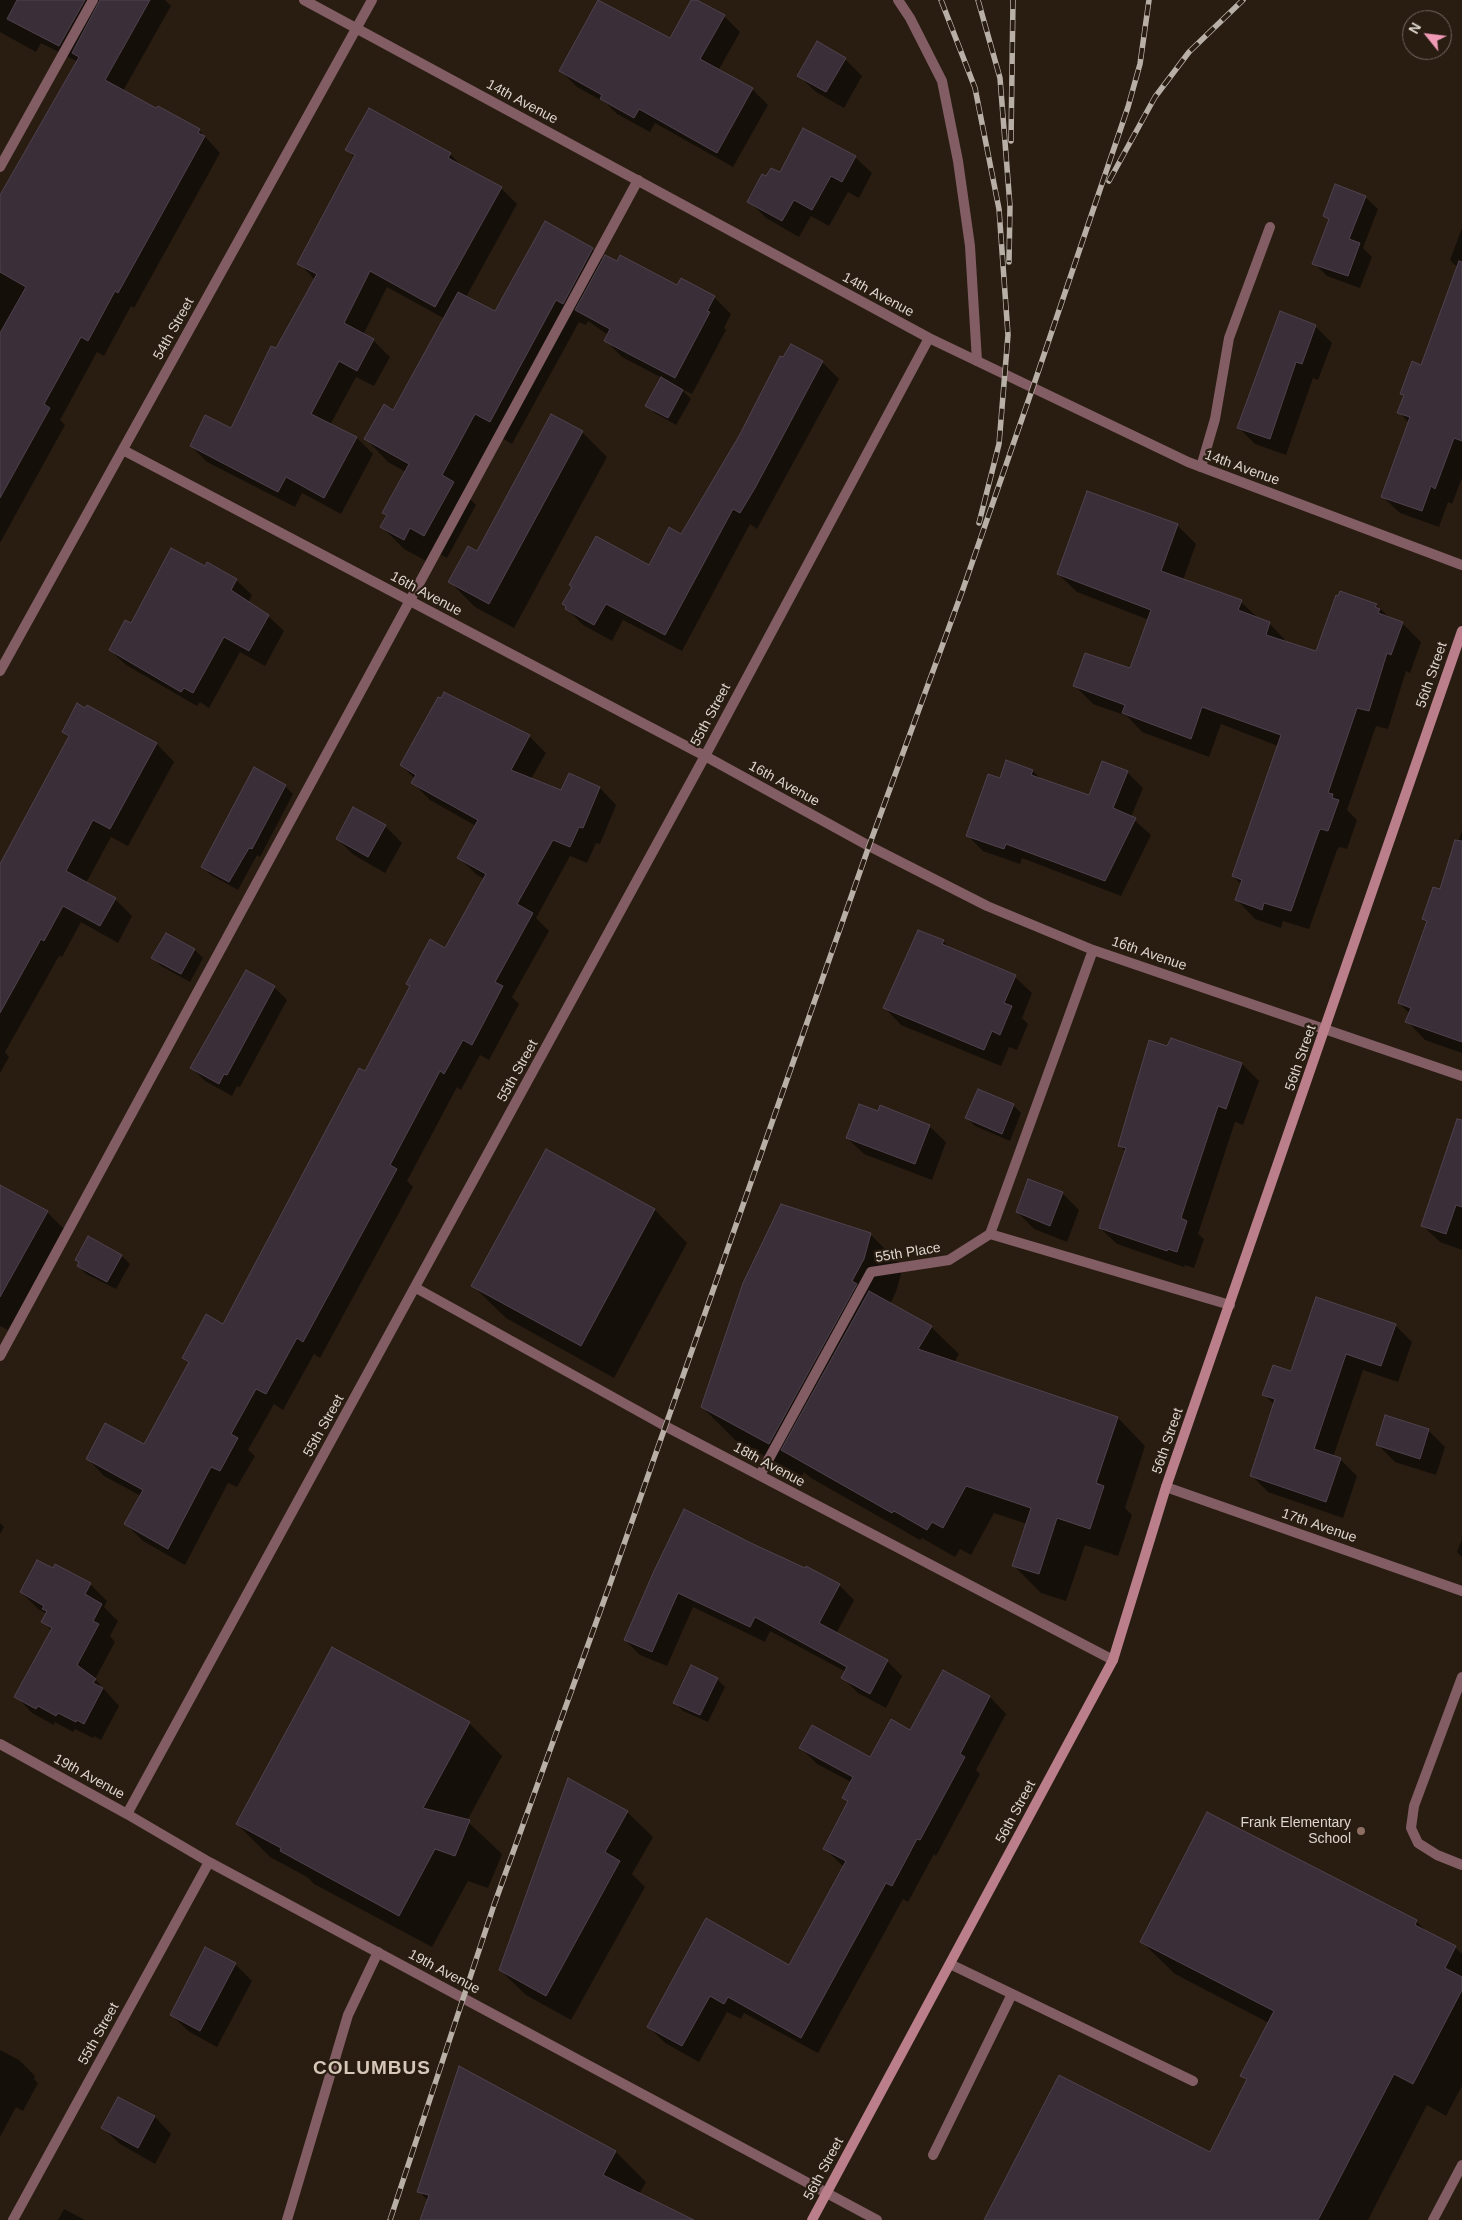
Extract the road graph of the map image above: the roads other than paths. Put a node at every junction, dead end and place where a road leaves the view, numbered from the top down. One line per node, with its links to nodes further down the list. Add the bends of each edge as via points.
1 (93, 0): 6 (street)
2 (304, 0): 5 (street, 14th Avenue)
3 (372, 0): 5 (street, 54th Street)
4 (898, 0): 10 (street, via 942,81 970,246)
5 (356, 28): 7 (street, 14th Avenue); 11 (street, 54th Street)
6 (0, 167)
7 (638, 180): 9 (street, 14th Avenue); 14 (street)
8 (1270, 227): 12 (street, via 1229,338 1215,419)
9 (929, 338): 10 (street, 14th Avenue); 17 (street, 55th Street)
10 (977, 361): 12 (street, 14th Avenue)
11 (123, 450): 14 (street, 16th Avenue); 16 (street, 54th Street)
12 (1201, 467): 13 (street, 14th Avenue)
13 (1462, 565)
14 (410, 601): 17 (street, 16th Avenue); 24 (street)
15 (1462, 631): 19 (street, 56th Street)
16 (0, 671)
17 (705, 756): 18 (street, 16th Avenue, via 987,906); 22 (street, 55th Street)
18 (1094, 950): 19 (street, 16th Avenue); 21 (street)
19 (1325, 1028): 20 (street, 16th Avenue); 23 (street, 56th Street)
20 (1462, 1076)
21 (990, 1234): 23 (street); 25 (street, 55th Place, via 949,1260 871,1272)
22 (416, 1288): 25 (street, 18th Avenue); 31 (street, 55th Street)
23 (1230, 1305): 26 (street, 56th Street)
24 (0, 1356)
25 (760, 1475): 28 (street, 18th Avenue)
26 (1166, 1487): 27 (street, 17th Avenue); 28 (street, 56th Street)
27 (1462, 1591)
28 (1113, 1660): 35 (street, 56th Street)
29 (1462, 1677): 33 (street, via 1414,1806 1411,1828 1418,1843)
30 (0, 1744): 31 (street, 19th Avenue)
31 (127, 1814): 32 (street, 19th Avenue)
32 (209, 1862): 34 (street, 19th Avenue); 41 (street, 55th Street)
33 (1462, 1865)
34 (378, 1952): 40 (street, 19th Avenue); 42 (street, via 348,2015)
35 (950, 1964): 36 (street); 40 (street, 56th Street)
36 (1012, 1994): 37 (street); 38 (street)
37 (1193, 2080)
38 (933, 2156)
39 (1462, 2165): 45 (street)
40 (827, 2192): 43 (street, 56th Street); 44 (street, 19th Avenue)
41 (13, 2220)
42 (286, 2220)
43 (812, 2220)
44 (877, 2220)
45 (1433, 2220)

